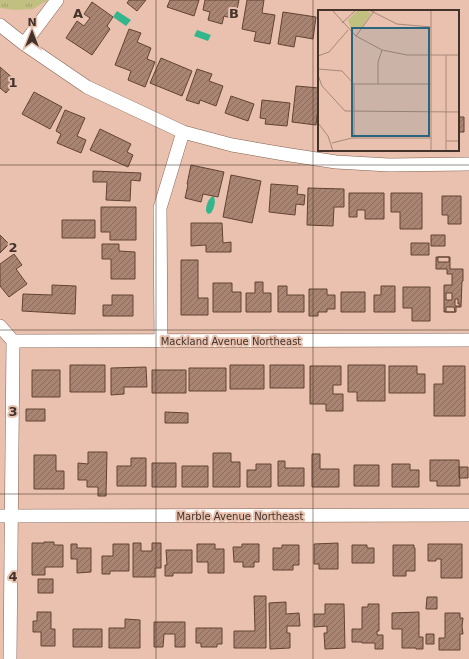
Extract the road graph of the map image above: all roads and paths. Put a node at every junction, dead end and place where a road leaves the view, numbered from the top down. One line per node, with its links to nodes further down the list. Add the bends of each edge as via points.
1 (57, 0): 3 (street)
2 (0, 26): 3 (street)
3 (24, 44): 4 (street, via 86,87)
4 (183, 132): 5 (street, via 232,145 336,162); 9 (street, via 160,208)
5 (469, 164)
6 (0, 326): 8 (street)
7 (469, 340): 9 (street, Mackland Avenue Northeast)
8 (13, 341): 9 (street, Mackland Avenue Northeast); 11 (street)
9 (161, 341)
10 (469, 515): 11 (street, Marble Avenue Northeast)
11 (6, 516): 12 (street)
12 (10, 659)

